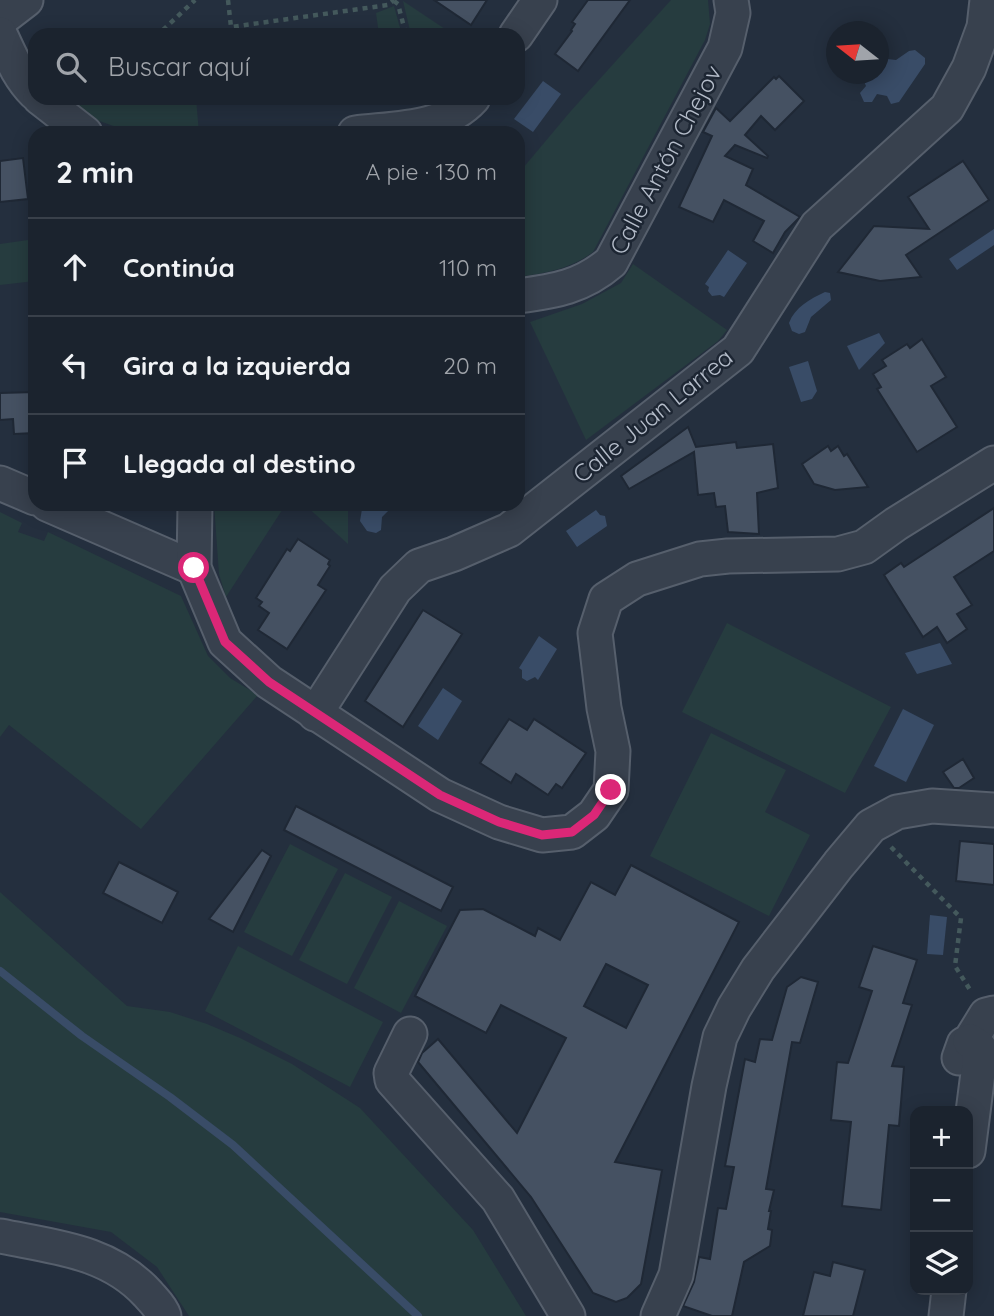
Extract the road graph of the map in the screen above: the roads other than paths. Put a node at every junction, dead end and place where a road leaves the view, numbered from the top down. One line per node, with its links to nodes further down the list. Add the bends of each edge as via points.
1 (26, 0): 5 (street)
2 (540, 0): 6 (street)
3 (731, 0): 13 (street, Calle Antón Chejov, via 733,13 725,48 611,262 566,289)
4 (988, 0): 20 (street, Calle Juan Larrea, via 984,27 947,108 817,226 738,349 509,530 419,566 395,589)
5 (0, 20)
6 (521, 28)
7 (0, 34): 8 (street)
8 (28, 86)
9 (49, 105): 11 (street)
10 (467, 105): 12 (street, via 431,123)
11 (76, 126)
12 (408, 126)
13 (525, 295)
14 (994, 463): 20 (street, via 864,547 838,554 700,559 637,579 606,599 595,633 613,751 611,790 594,815 572,832 542,835 499,822 440,795)
15 (0, 482): 16 (street)
16 (28, 495)
17 (63, 511): 19 (street)
18 (195, 511): 19 (street)
19 (194, 568): 20 (street, via 225,642 269,682)
20 (315, 714)
21 (994, 810): 32 (street, via 932,806 897,812 871,826 758,970 720,1037 676,1275)
22 (994, 1013): 24 (street, via 986,1015)
23 (410, 1034): 31 (street, via 391,1080 498,1199)
24 (975, 1053): 25 (street, via 964,1044); 26 (street)
25 (953, 1106)
26 (971, 1106)
27 (0, 1236): 30 (street, via 110,1263 142,1287)
28 (929, 1295): 33 (street)
29 (949, 1295): 34 (street)
30 (164, 1316)
31 (568, 1316)
32 (658, 1316)
33 (927, 1316)
34 (946, 1316)

